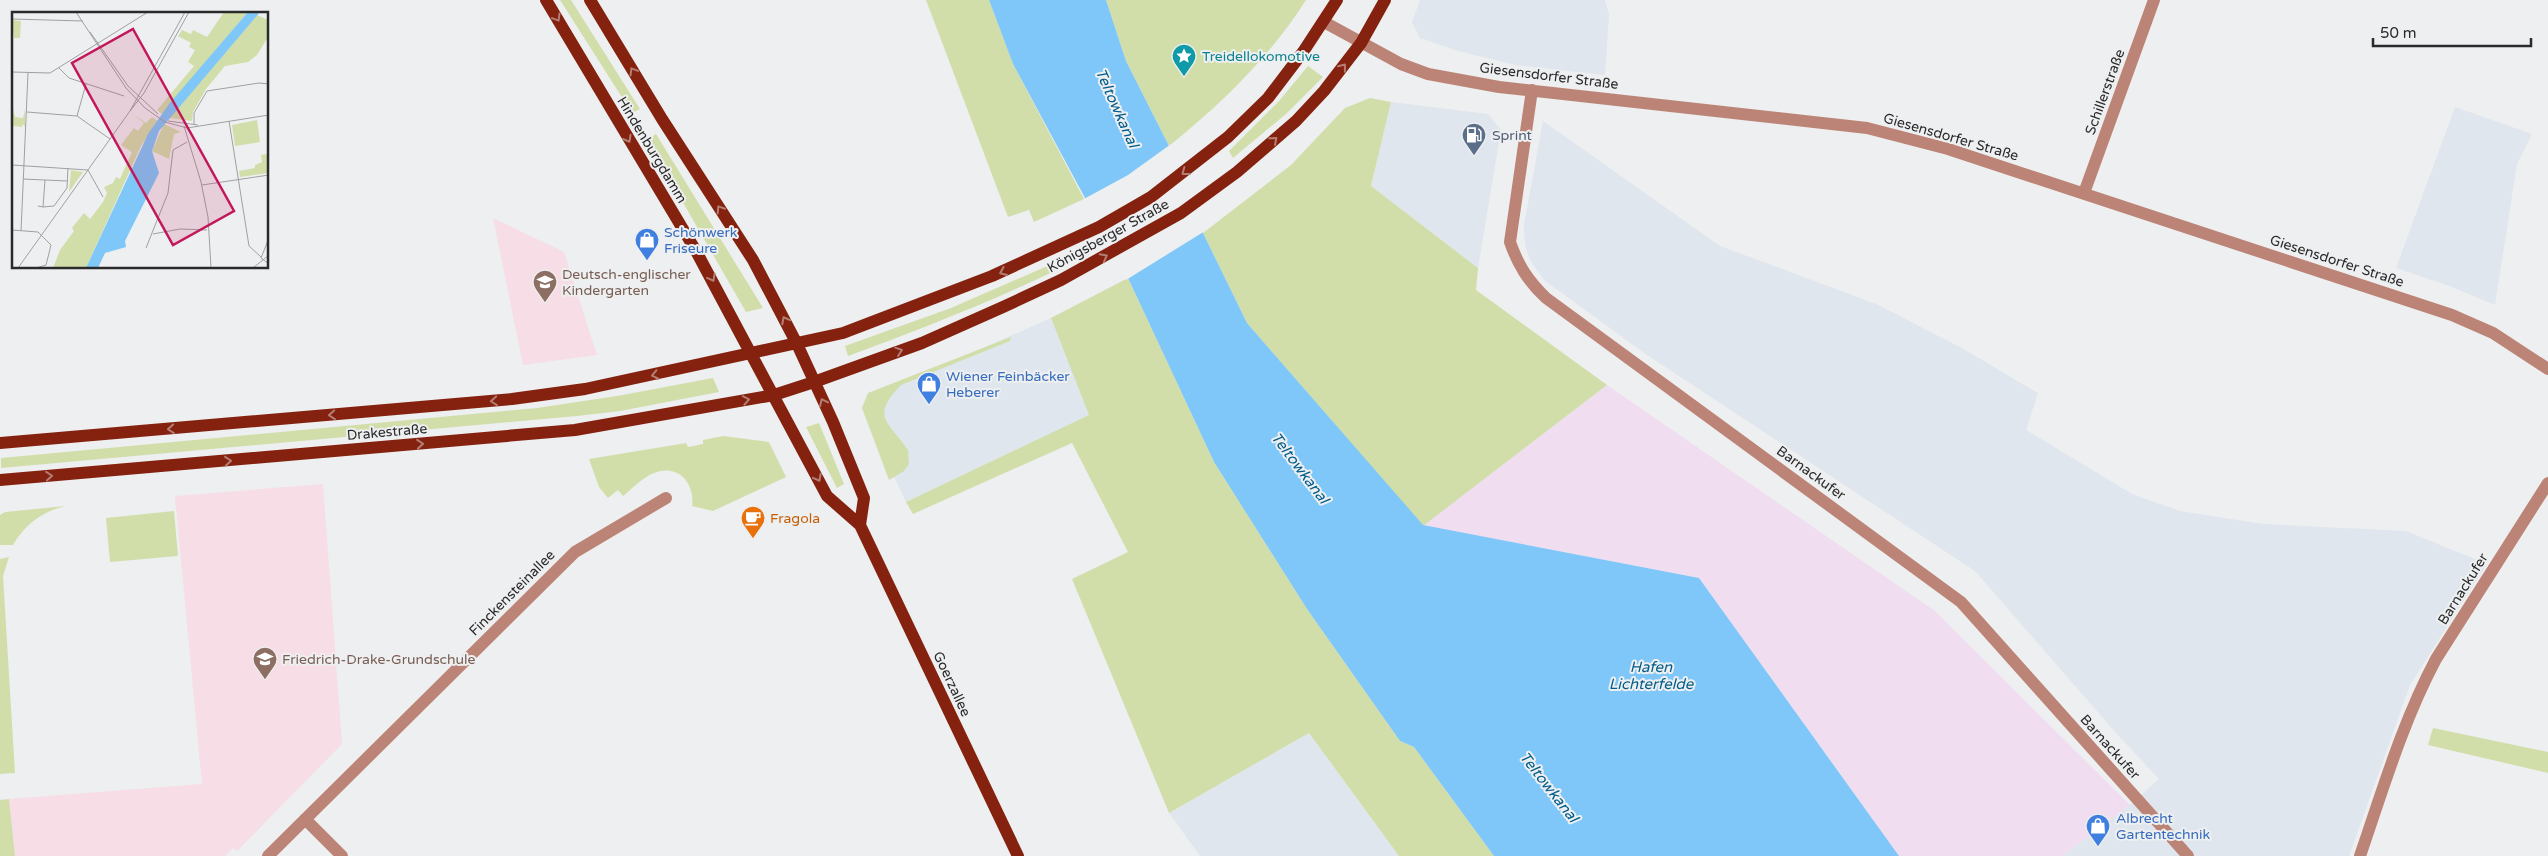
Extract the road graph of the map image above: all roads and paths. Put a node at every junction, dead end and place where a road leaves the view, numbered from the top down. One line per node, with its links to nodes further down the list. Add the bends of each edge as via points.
1 (546, 0): 11 (main road, Hindenburgdamm, one-way to 11, via 696,251)
2 (590, 0): 10 (main road, Hindenburgdamm, one-way to 2, via 753,260)
3 (1337, 0): 6 (main road, Königsberger Straße)
4 (1385, 0): 7 (main road, Königsberger Straße)
5 (2154, 0): 9 (street, Schillerstraße)
6 (1324, 22): 7 (street, Giesensdorfer Straße); 10 (main road, Königsberger Straße, one-way to 10, via 1268,98 1223,142 1151,198 1100,227 992,276 851,330)
7 (1361, 43): 8 (street, Giesensdorfer Straße, via 1428,74); 13 (main road, Königsberger Straße, one-way to 7, via 922,343 1061,280 1181,213 1237,172 1296,120)
8 (1532, 90): 9 (street, Giesensdorfer Straße, via 1867,128 1948,150); 24 (street, Barnackufer, via 1510,242 1518,265 1533,286 1961,602)
9 (2084, 194): 12 (street, Giesensdorfer Straße, via 2452,315 2493,333)
10 (797, 344): 11 (main road, Königsberger Straße); 13 (main road, Hindenburgdamm)
11 (753, 354): 14 (main road, Hindenburgdamm); 15 (main road, Drakestraße, one-way to 15, via 585,389 512,399)
12 (2548, 369)
13 (814, 382): 14 (main road, Königsberger Straße); 19 (main road, one-way to 13, via 864,498)
14 (774, 395): 16 (main road, Drakestraße, one-way to 14, via 575,430); 19 (main road, Goerzallee, one-way to 19, via 827,496)
15 (0, 443)
16 (0, 480)
17 (2548, 483): 25 (street, Barnackufer, via 2424,681)
18 (666, 498): 20 (street, Finckensteinallee, via 575,552)
19 (860, 524): 23 (main road, Goerzallee)
20 (305, 819): 21 (street, Finckensteinallee); 22 (street)
21 (268, 856)
22 (342, 856)
23 (1018, 856)
24 (2188, 856)
25 (2360, 856)

